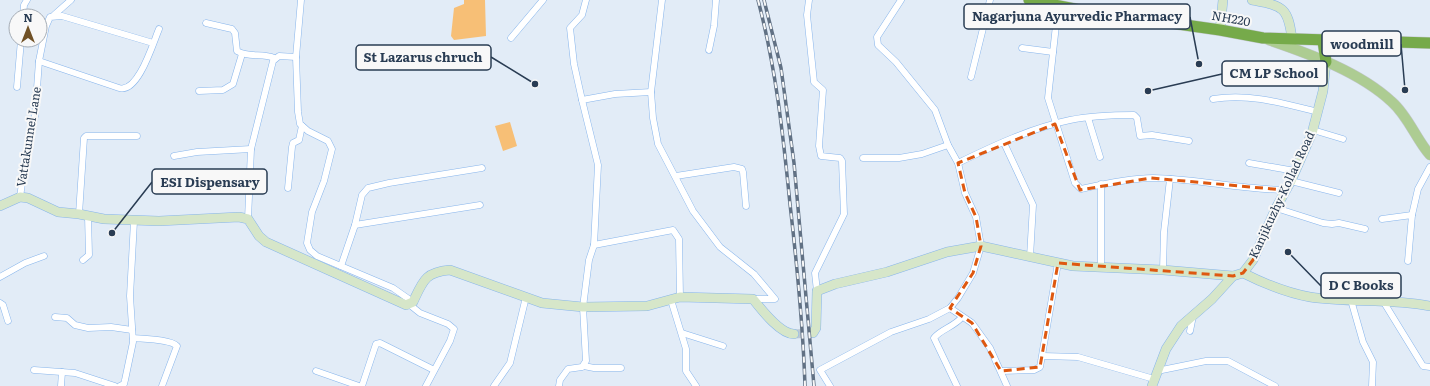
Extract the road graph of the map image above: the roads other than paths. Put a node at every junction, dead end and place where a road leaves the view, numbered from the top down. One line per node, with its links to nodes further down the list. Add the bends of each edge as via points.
1 (71, 0): 15 (street)
2 (301, 0): 30 (street)
3 (543, 0): 19 (street)
4 (586, 0): 39 (street, via 582,15 570,28)
5 (662, 0): 37 (street)
6 (716, 0): 27 (street)
7 (809, 0): 92 (street, via 808,22 814,82 823,90 819,146 821,156 840,158 842,161 844,214 815,273)
8 (901, 0): 49 (street, via 877,37 878,45 896,62 934,110)
9 (990, 0): 34 (street)
10 (1029, 0): 13 (highway, NH220)
11 (1222, 0): 18 (main road)
12 (1252, 0): 21 (main road, via 1282,7 1289,18)
13 (1045, 2): 14 (highway, NH220)
14 (1058, 7): 18 (highway, NH220); 28 (street)
15 (54, 15): 23 (street); 32 (street, Vattakunnel Lane, via 48,21)
16 (206, 23): 29 (street, via 232,29 238,51)
17 (159, 29): 23 (street)
18 (1220, 30): 20 (highway, NH220)
19 (511, 38)
20 (1263, 38): 21 (highway, NH220); 33 (main road)
21 (1292, 39): 22 (highway, NH220)
22 (1323, 41): 24 (highway, NH220); 33 (highway)
23 (153, 43): 32 (street, via 142,71 130,86 122,89)
24 (1430, 43)
25 (20, 48): 35 (street)
26 (1022, 48): 28 (street)
27 (709, 50)
28 (1053, 52): 42 (street, via 1048,98)
29 (242, 54): 31 (street); 36 (street, via 233,84 223,90)
30 (296, 57): 31 (street); 43 (street, via 298,112)
31 (274, 58): 50 (street)
32 (39, 61): 67 (street, Vattakunnel Lane, via 35,116)
33 (1326, 62): 40 (main road, Kanjikuzhy-Kollad Road); 51 (main road, via 1368,84 1394,103)
34 (971, 77)
35 (17, 87)
36 (199, 91)
37 (651, 92): 39 (street, via 615,94); 60 (street, via 658,144)
38 (1213, 99): 40 (street, via 1232,96 1260,98)
39 (582, 100): 79 (street, via 598,165)
40 (1318, 112): 44 (main road, Kanjikuzhy-Kollad Road)
41 (1088, 118): 42 (street); 47 (street, via 1134,115 1137,118 1140,136 1152,135); 53 (street)
42 (1055, 124): 48 (street); 63 (street, via 1075,183 1081,189)
43 (302, 126): 64 (street, via 299,140 293,143 292,147); 86 (street, via 328,141 332,149 324,181 312,212 307,243 317,256)
44 (1313, 130): 46 (street); 59 (main road, Kanjikuzhy-Kollad Road)
45 (137, 136): 72 (street, via 84,138)
46 (1344, 139)
47 (1189, 141)
48 (1004, 143): 55 (street); 82 (street, via 1033,205)
49 (948, 145): 54 (street, via 922,154 899,158); 55 (street)
50 (251, 149): 52 (street); 74 (street)
51 (1430, 155)
52 (174, 156)
53 (1100, 157)
54 (863, 158)
55 (958, 163): 80 (street, via 965,193 976,217)
56 (1249, 163): 59 (street)
57 (1430, 167): 73 (street, via 1418,189)
58 (482, 168): 77 (street, via 368,188 362,195)
59 (1295, 171): 62 (main road, Kanjikuzhy-Kollad Road)
60 (676, 176): 70 (street, via 739,168 743,172); 95 (street, via 693,211 720,247 754,274 775,299)
61 (1170, 179): 63 (street, via 1151,178); 65 (street, via 1259,190); 88 (street)
62 (1291, 180): 65 (main road, Kanjikuzhy-Kollad Road); 66 (street)
63 (1101, 184): 87 (street)
64 (288, 188)
65 (1284, 190): 71 (main road, Kanjikuzhy-Kollad Road)
66 (1339, 193)
67 (20, 197): 69 (main road); 72 (main road, via 28,198 58,212)
68 (480, 205): 77 (street)
69 (0, 206)
70 (746, 206)
71 (1276, 208): 78 (street, via 1323,223 1339,223); 89 (main road, Kanjikuzhy-Kollad Road, via 1253,260)
72 (84, 215): 76 (main road); 83 (street, via 89,255)
73 (1412, 215): 75 (street); 84 (street)
74 (248, 219): 76 (main road, via 238,217); 99 (main road, via 266,242 406,305)
75 (1382, 219)
76 (134, 222): 107 (street, via 130,296)
77 (355, 225): 86 (street)
78 (1365, 229)
79 (594, 245): 94 (street, via 673,230 679,239); 101 (street, via 589,260)
80 (981, 246): 82 (main road); 92 (main road, via 947,252 887,272); 102 (street, via 969,280)
81 (44, 256): 91 (street)
82 (1030, 257): 85 (main road)
83 (83, 260)
84 (1408, 261)
85 (1058, 263): 87 (main road); 114 (street)
86 (341, 266): 99 (street, via 393,288)
87 (1101, 266): 88 (main road)
88 (1163, 270): 90 (main road)
89 (1243, 272): 90 (main road, Kanjikuzhy-Kollad Road); 96 (main road, via 1265,284 1292,293)
90 (1233, 276): 103 (main road, Kanjikuzhy-Kollad Road)
91 (0, 277)
92 (816, 291): 110 (main road, via 816,328)
93 (526, 297): 99 (main road, via 450,270 435,271 423,281); 101 (main road, via 542,303); 131 (street, via 510,363)
94 (676, 298): 95 (main road); 101 (main road, via 646,306); 109 (street)
95 (752, 299): 111 (main road, via 785,332)
96 (1351, 300): 97 (main road); 138 (street, via 1363,342 1373,362)
97 (1383, 301): 100 (main road); 116 (street, via 1422,366)
98 (0, 303): 106 (street, via 4,305)
99 (412, 303): 119 (street, via 420,314 454,328)
100 (1430, 306)
101 (583, 307): 115 (street, via 586,361)
102 (950, 308): 105 (street); 134 (street, via 891,332 820,370)
103 (1193, 316): 108 (street); 123 (main road, Kanjikuzhy-Kollad Road, via 1181,326 1166,349)
104 (55, 317): 107 (street, via 67,318 75,325 88,328 111,327)
105 (962, 317): 121 (street, via 972,323 990,348); 135 (street, via 934,338)
106 (8, 320)
107 (132, 330): 112 (street)
108 (1190, 331)
109 (682, 333): 113 (street); 133 (street, via 686,349 686,371)
110 (813, 333)
111 (794, 334)
112 (133, 338): 126 (street, via 124,384); 127 (street, via 162,341 177,346)
113 (723, 346)
114 (1043, 356): 121 (street, via 1040,367 1034,370); 123 (street, via 1078,358)
115 (584, 366): 117 (street); 132 (street, via 568,369)
116 (1430, 367)
117 (621, 368)
118 (34, 370): 122 (street)
119 (434, 370): 129 (street, via 376,344); 130 (street)
120 (316, 371): 128 (street)
121 (1001, 371): 136 (street)
122 (62, 372): 124 (street); 125 (street, via 87,376)
123 (1154, 379): 137 (street, via 1206,362 1228,361)
124 (61, 386)
125 (115, 386)
126 (120, 386)
127 (162, 386)
128 (359, 386)
129 (362, 386)
130 (426, 386)
131 (494, 386)
132 (559, 386)
133 (696, 386)
134 (830, 386)
135 (957, 386)
136 (1007, 386)
137 (1275, 386)
138 (1372, 386)

